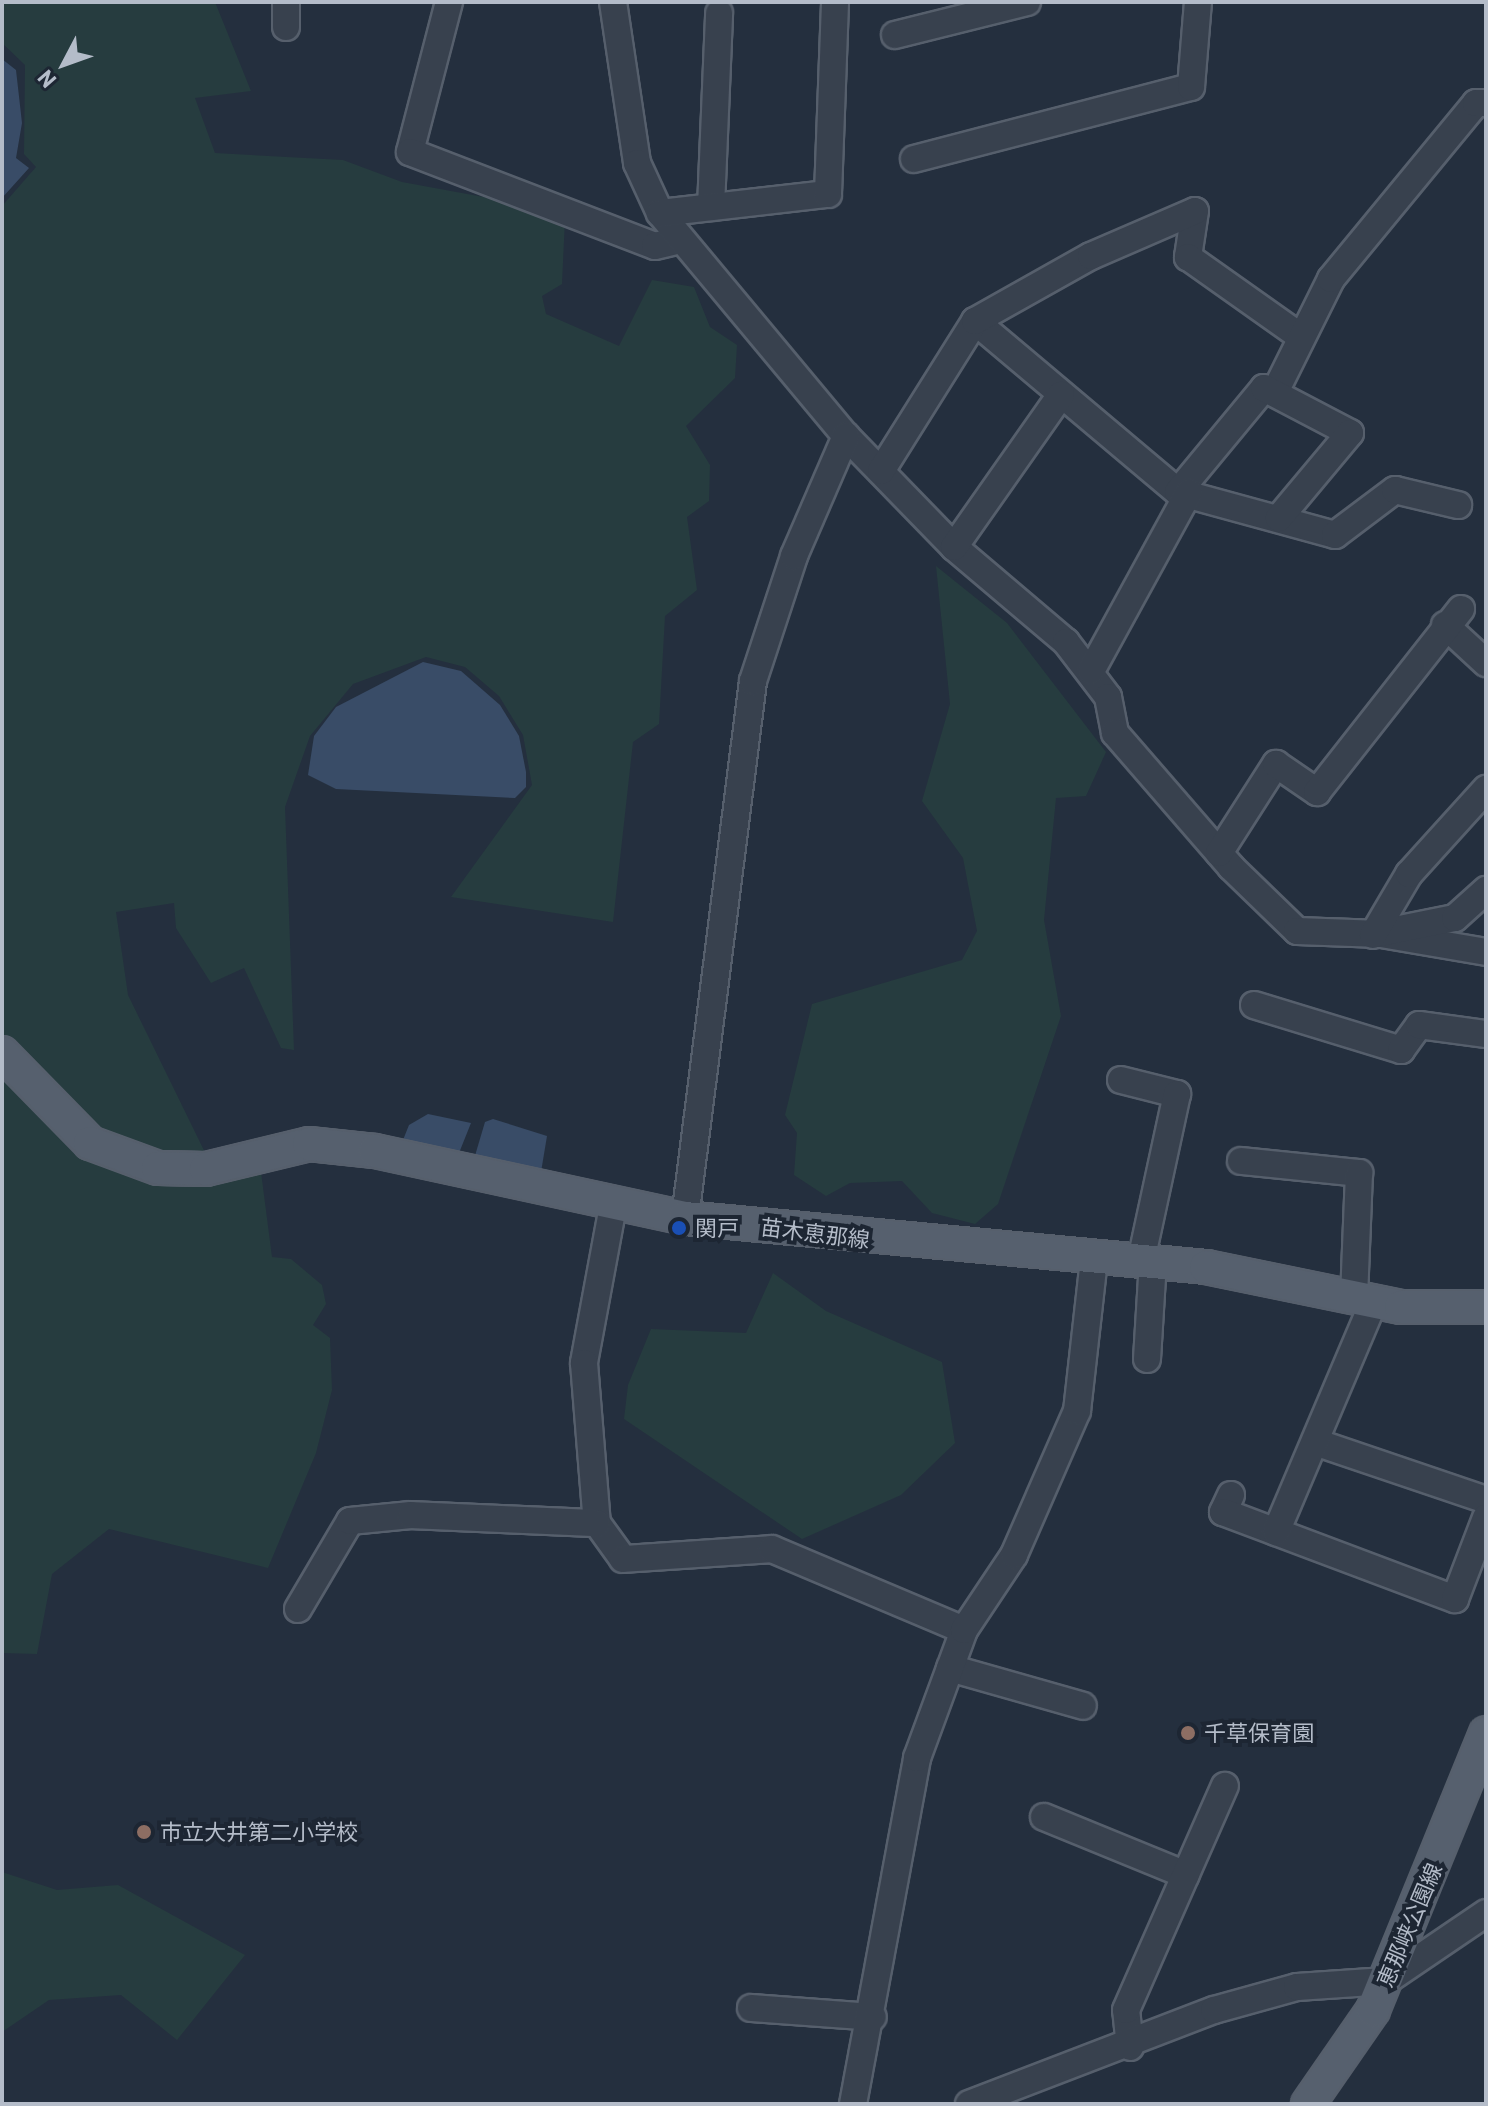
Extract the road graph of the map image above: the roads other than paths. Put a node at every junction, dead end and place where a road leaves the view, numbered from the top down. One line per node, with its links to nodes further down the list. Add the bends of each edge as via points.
1 (449, 2): 12 (street, via 410,152 655,246)
2 (613, 2): 11 (street, via 637,163)
3 (835, 2): 10 (street, via 828,194)
4 (1027, 2): 7 (street)
5 (1198, 2): 9 (street, via 1191,87)
6 (719, 13): 10 (street)
7 (895, 35)
8 (1486, 103): 14 (street, via 1476,103 1331,279)
9 (914, 159)
10 (711, 207): 11 (street)
11 (660, 213): 12 (street)
12 (681, 240): 17 (street)
13 (975, 321): 14 (street, via 1091,256 1195,211 1188,257); 16 (street); 18 (street)
14 (1301, 337): 15 (street)
15 (1275, 392): 19 (street, via 1264,388); 21 (street, via 1350,433)
16 (1061, 395): 19 (street); 22 (street)
17 (846, 436): 18 (street); 36 (street, via 794,556 753,681)
18 (881, 471): 22 (street)
19 (1183, 492): 21 (street); 24 (street)
20 (1458, 505): 21 (street, via 1395,490 1335,535)
21 (1279, 518)
22 (954, 547): 24 (street)
23 (1486, 663): 26 (street, via 1453,617 1317,792 1276,764)
24 (1091, 671): 26 (street, via 1108,697 1115,733)
25 (1486, 789): 28 (street, via 1409,874)
26 (1219, 853): 28 (street, via 1297,931)
27 (1486, 890): 28 (street, via 1455,918)
28 (1373, 935): 29 (street)
29 (1486, 952)
30 (1254, 1005): 31 (street, via 1401,1050 1419,1025)
31 (1486, 1034)
32 (2, 1053): 35 (main road, 苗木恵那線, via 74,1130 134,1164 206,1169 309,1144 375,1151)
33 (1121, 1080): 38 (street, via 1177,1094)
34 (1241, 1161): 40 (street, via 1359,1173)
35 (613, 1206): 36 (main road, 苗木恵那線); 48 (street, via 584,1363)
36 (685, 1218): 37 (main road, 苗木恵那線)
37 (1094, 1259): 38 (main road, 苗木恵那線); 51 (street, via 1077,1411 1014,1555)
38 (1147, 1261): 40 (main road, 苗木恵那線); 43 (street)
39 (1486, 1290): 41 (street)
40 (1363, 1300): 41 (main road, 苗木恵那線); 44 (street)
41 (1450, 1306): 42 (main road, 苗木恵那線)
42 (1486, 1307)
43 (1147, 1359)
44 (1315, 1442): 46 (street); 49 (street)
45 (1231, 1495): 49 (street, via 1223,1512)
46 (1486, 1500)
47 (1486, 1518): 49 (street, via 1455,1599)
48 (597, 1523): 50 (street, via 411,1515 350,1521); 51 (street, via 623,1559 772,1549)
49 (1276, 1532)
50 (298, 1609)
51 (964, 1630): 52 (street)
52 (950, 1668): 53 (street); 61 (street, via 917,1758)
53 (1083, 1706)
54 (1486, 1733): 59 (main road, 恵那峡公園線)
55 (1225, 1786): 57 (street)
56 (1044, 1817): 57 (street)
57 (1186, 1875): 62 (street, via 1126,2010)
58 (1486, 1913): 59 (street)
59 (1386, 1981): 62 (street, via 1297,1987 1214,2010); 65 (main road, 恵那峡公園線)
60 (751, 2008): 61 (street)
61 (873, 2017): 63 (street)
62 (1130, 2047): 64 (street)
63 (853, 2104)
64 (969, 2104)
65 (1308, 2104)

